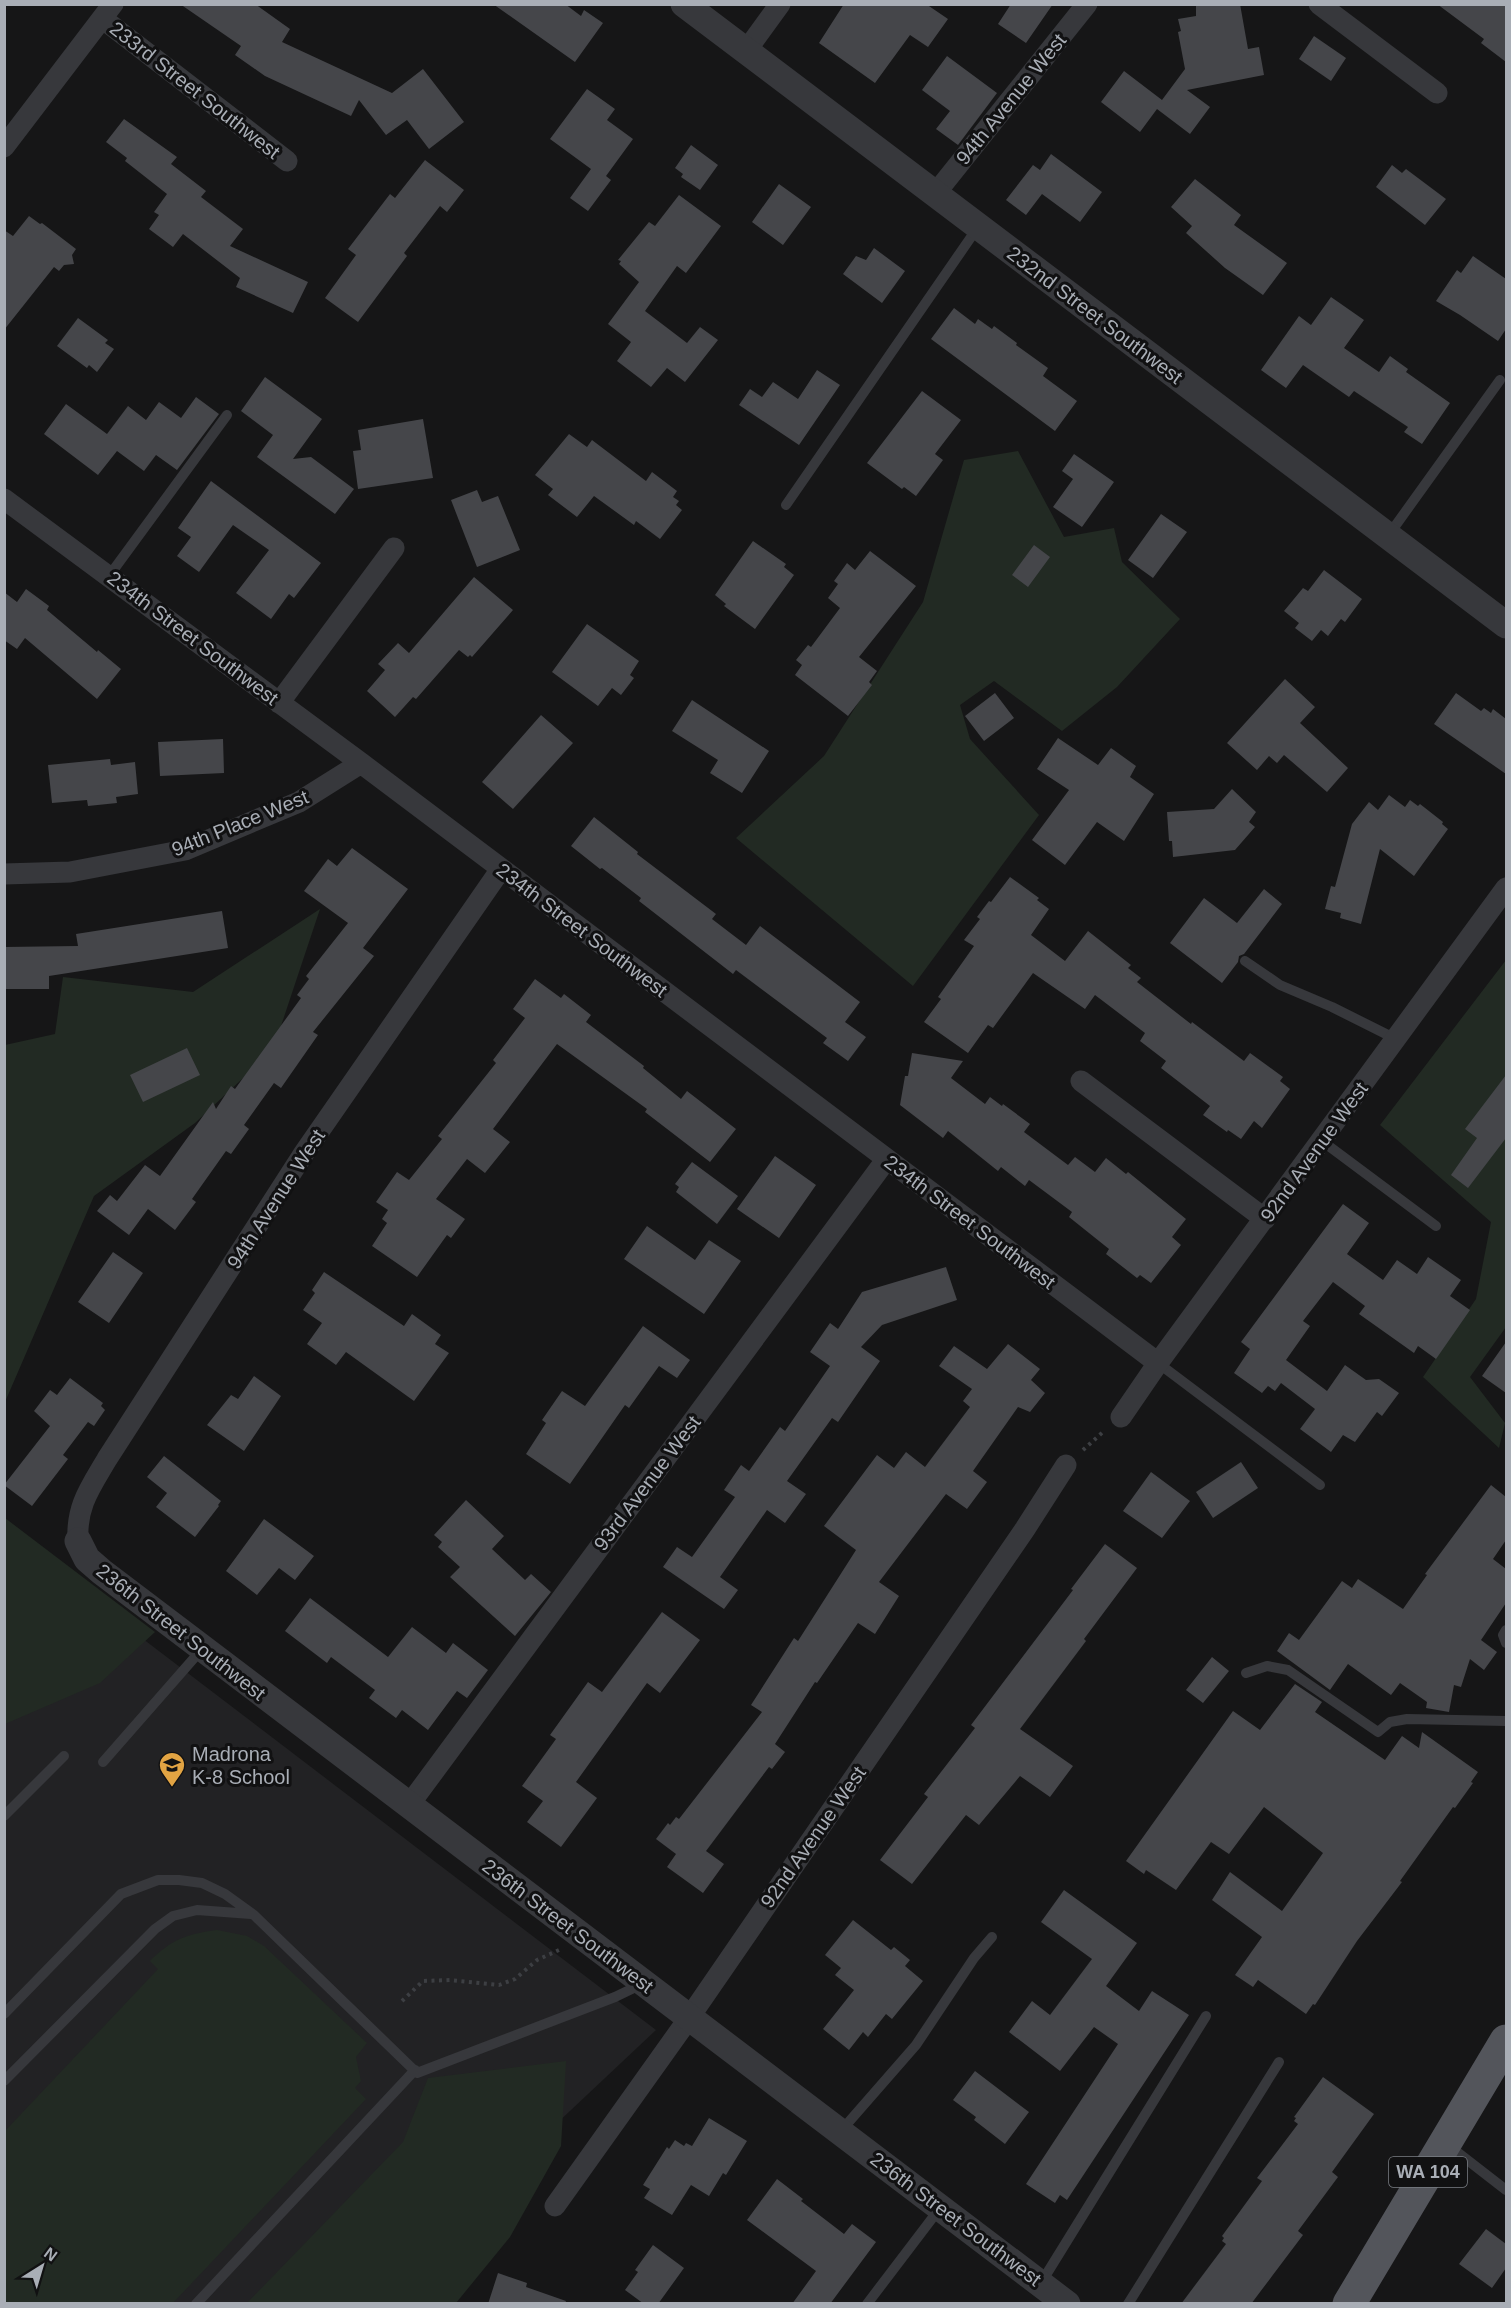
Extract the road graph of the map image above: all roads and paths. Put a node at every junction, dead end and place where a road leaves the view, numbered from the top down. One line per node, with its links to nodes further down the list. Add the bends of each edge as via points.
1 (684, 4): 6 (street, 232nd Street Southwest)
2 (780, 4): 6 (street)
3 (1086, 4): 10 (street, 94th Avenue West)
4 (1319, 4): 7 (street)
5 (108, 12): 8 (street); 9 (street, 233rd Street Southwest)
6 (746, 51): 10 (street, 232nd Street Southwest)
7 (1437, 93)
8 (4, 147)
9 (287, 161)
10 (935, 194): 11 (street, 232nd Street Southwest)
11 (978, 227): 15 (lane); 16 (street, 232nd Street Southwest)
12 (1500, 380): 16 (lane)
13 (227, 415): 18 (lane)
14 (4, 499): 18 (street, 234th Street Southwest)
15 (786, 505)
16 (1388, 536): 19 (street, 232nd Street Southwest)
17 (394, 548): 20 (street)
18 (109, 576): 20 (street, 234th Street Southwest)
19 (1506, 625)
20 (279, 702): 21 (street, 234th Street Southwest)
21 (361, 763): 22 (street, 234th Street Southwest); 23 (street, 94th Place West, via 299,802 185,850 70,872)
22 (501, 869): 29 (street, 234th Street Southwest); 36 (street, 94th Avenue West, via 304,1153 107,1460 80,1509)
23 (4, 874)
24 (1506, 888): 26 (street, 92nd Avenue West)
25 (1245, 961): 26 (lane, via 1280,985)
26 (1396, 1039): 28 (street, 92nd Avenue West)
27 (1081, 1081): 30 (street)
28 (1322, 1140): 30 (street, 92nd Avenue West); 31 (lane)
29 (886, 1160): 32 (street, 234th Street Southwest); 44 (street, 93rd Avenue West)
30 (1264, 1219): 32 (street, 92nd Avenue West)
31 (1436, 1226)
32 (1158, 1363): 33 (street, 92nd Avenue West); 35 (lane)
33 (1121, 1417): 34 (path)
34 (1066, 1465): 53 (street, 92nd Avenue West)
35 (1320, 1485)
36 (78, 1540): 39 (street, 236th Street Southwest, via 87,1559)
37 (1506, 1630): 38 (lane)
38 (1506, 1643)
39 (202, 1648): 43 (lane); 44 (street, 236th Street Southwest)
40 (1246, 1673): 41 (lane, via 1267,1666 1288,1670 1378,1732 1390,1722 1407,1719)
41 (1506, 1721)
42 (64, 1755): 45 (lane)
43 (103, 1762)
44 (409, 1805): 49 (street, 236th Street Southwest)
45 (4, 1816)
46 (254, 1915): 51 (lane, via 202,1883 158,1880 121,1894); 56 (lane); 57 (lane, via 197,1910 173,1916 155,1929)
47 (992, 1937): 58 (lane, via 916,2045)
48 (568, 1946): 50 (path, via 547,1954 515,1979 499,1985 423,1981)
49 (642, 1984): 53 (street, 236th Street Southwest); 56 (lane, via 417,2073)
50 (402, 2001)
51 (4, 2014)
52 (1206, 2016): 63 (lane)
53 (689, 2018): 58 (street, 236th Street Southwest); 61 (street, 92nd Avenue West)
54 (1506, 2041): 59 (main road, WA 104)
55 (1279, 2062): 66 (lane)
56 (415, 2070): 64 (lane)
57 (4, 2081)
58 (840, 2132): 62 (street, 236th Street Southwest)
59 (1446, 2143): 60 (lane); 67 (main road, WA 104)
60 (1506, 2190)
61 (555, 2206)
62 (940, 2208): 63 (street, 236th Street Southwest); 65 (lane)
63 (1051, 2296)
64 (196, 2304)
65 (867, 2304)
66 (1128, 2304)
67 (1349, 2304)

